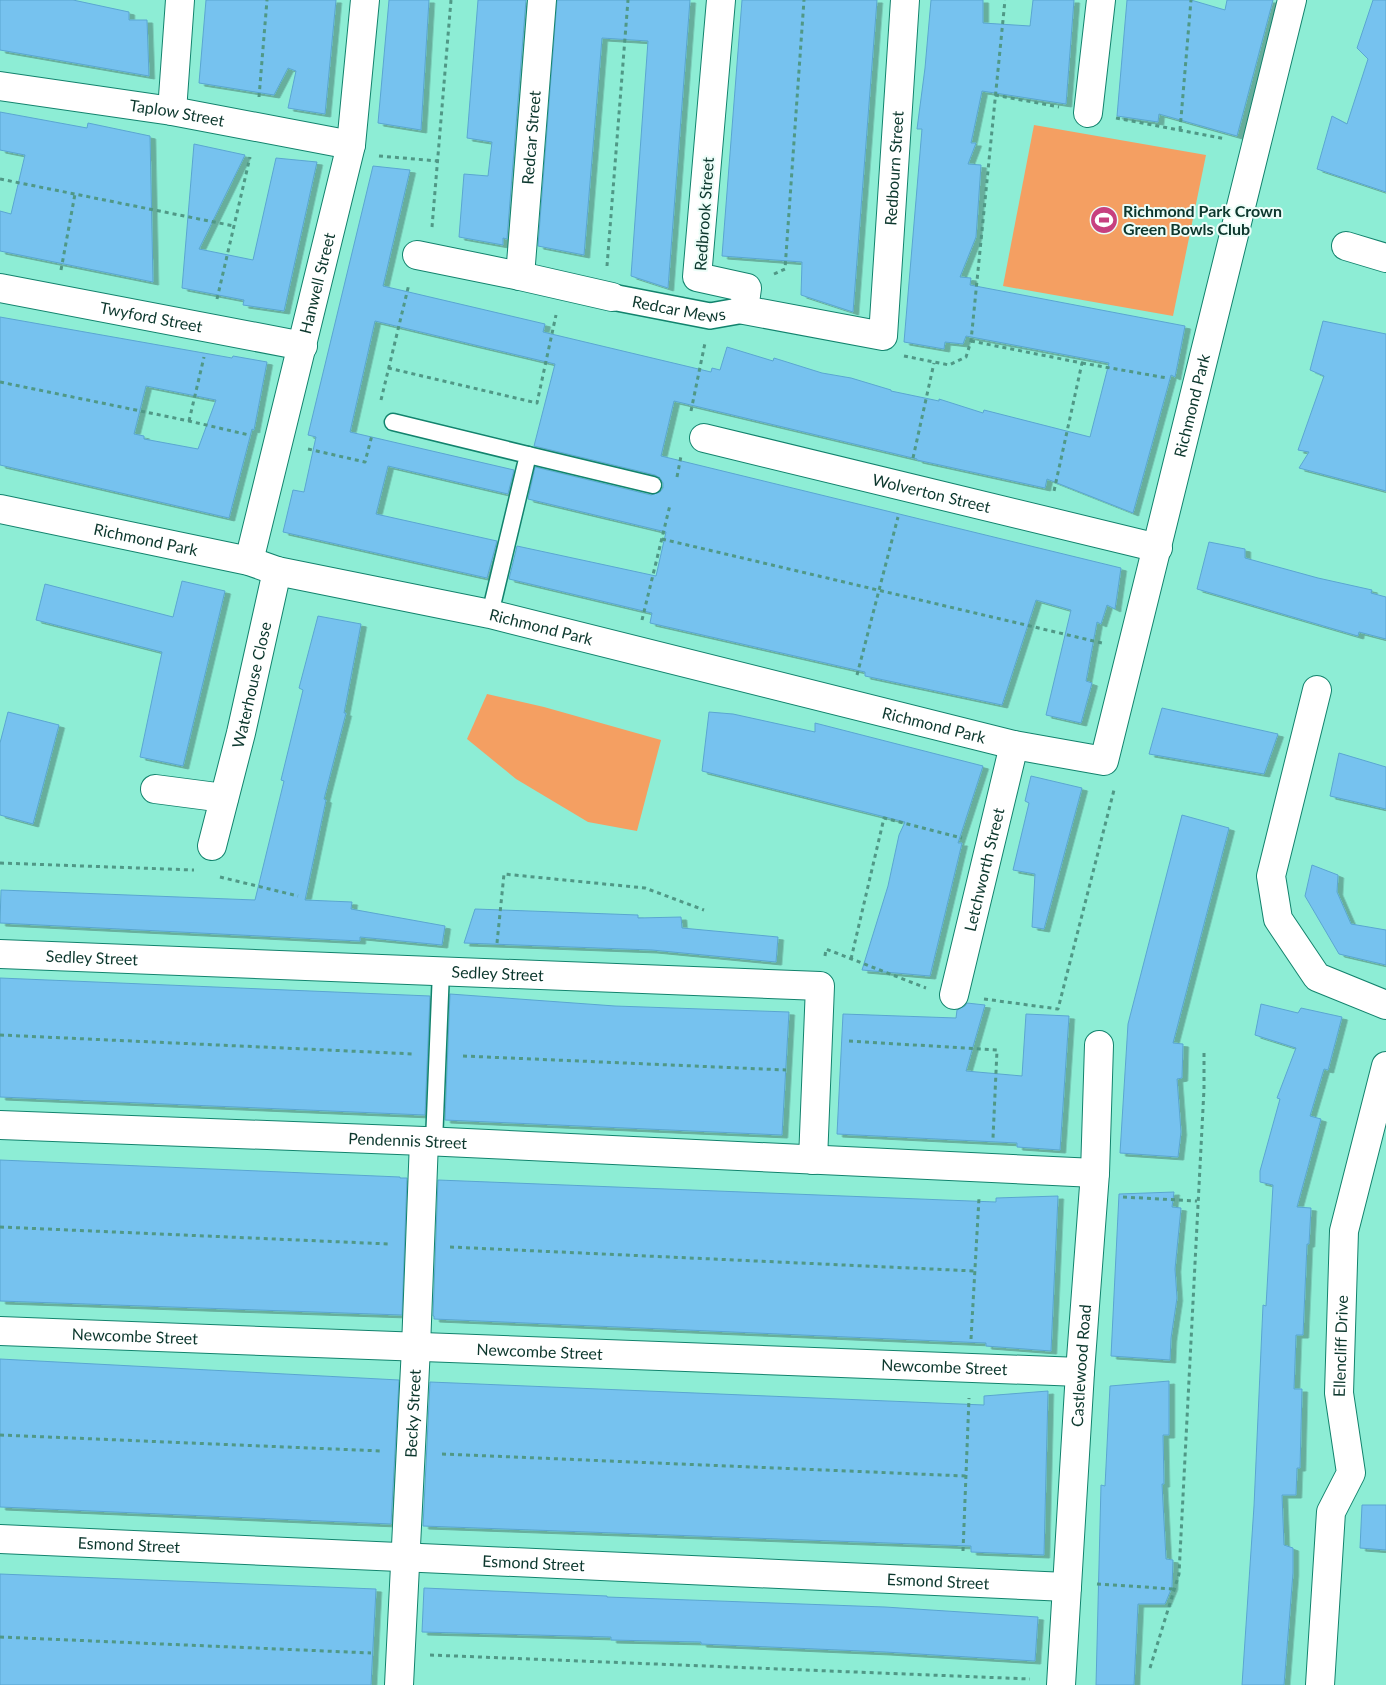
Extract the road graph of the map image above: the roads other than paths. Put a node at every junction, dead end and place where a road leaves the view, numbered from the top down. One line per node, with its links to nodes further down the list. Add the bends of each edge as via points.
1 (180, 0): 9 (street)
2 (365, 0): 11 (street, Hanwell Street)
3 (542, 0): 15 (street, Redcar Street)
4 (721, 0): 18 (street, Redbrook Street, via 697,277)
5 (905, 0): 19 (street, Redbourn Street)
6 (1101, 0): 10 (street)
7 (1292, 0): 26 (street, Richmond Park)
8 (0, 86): 9 (street, Taplow Street)
9 (172, 111): 11 (street, Taplow Street)
10 (1088, 113)
11 (350, 149): 20 (street, Hanwell Street)
12 (1346, 246): 14 (street)
13 (423, 256): 15 (street)
14 (1386, 258)
15 (520, 276): 17 (street)
16 (0, 288): 20 (street, Twyford Street)
17 (608, 296): 18 (street, Redcar Mews, via 710,316)
18 (746, 299): 19 (street, Redbrook Street)
19 (883, 336)
20 (303, 346): 27 (street, Hanwell Street)
21 (393, 422): 23 (lane)
22 (697, 427): 26 (street, Wolverton Street, via 906,487)
23 (528, 455): 24 (lane); 29 (lane)
24 (653, 485)
25 (0, 509): 27 (street, Richmond Park)
26 (1158, 548): 31 (street, Richmond Park, via 1104,761)
27 (249, 561): 28 (street, Richmond Park)
28 (277, 571): 29 (street, Richmond Park); 33 (street, Waterhouse Close)
29 (490, 614): 31 (street, Richmond Park)
30 (1317, 690): 38 (street, via 1271,876 1278,920 1317,977)
31 (1014, 745): 37 (street, Letchworth Street)
32 (155, 789): 33 (street)
33 (224, 798): 34 (street, Waterhouse Close)
34 (212, 846)
35 (0, 954): 36 (street, Sedley Street)
36 (441, 971): 42 (lane, via 438,1055); 43 (street, Sedley Street, via 820,986)
37 (954, 995)
38 (1386, 1005)
39 (1099, 1045): 44 (street, Castlewood Road)
40 (1386, 1066): 53 (street, Ellencliff Drive, via 1344,1231 1339,1394 1351,1473 1331,1512)
41 (0, 1125): 42 (street, Pendennis Street)
42 (429, 1142): 43 (street, Pendennis Street); 46 (street, Becky Street)
43 (814, 1160): 44 (street, Pendennis Street, via 992,1168)
44 (1094, 1184): 47 (street, Castlewood Road)
45 (0, 1331): 46 (street, Newcombe Street)
46 (416, 1347): 47 (street, Newcombe Street); 49 (street, Becky Street)
47 (1080, 1372): 50 (street, Castlewood Road)
48 (0, 1539): 49 (street, Esmond Street)
49 (405, 1557): 50 (street, Esmond Street); 52 (street, Becky Street)
50 (1068, 1585): 51 (street, Castlewood Road)
51 (1061, 1683)
52 (399, 1685)
53 (1320, 1685)

